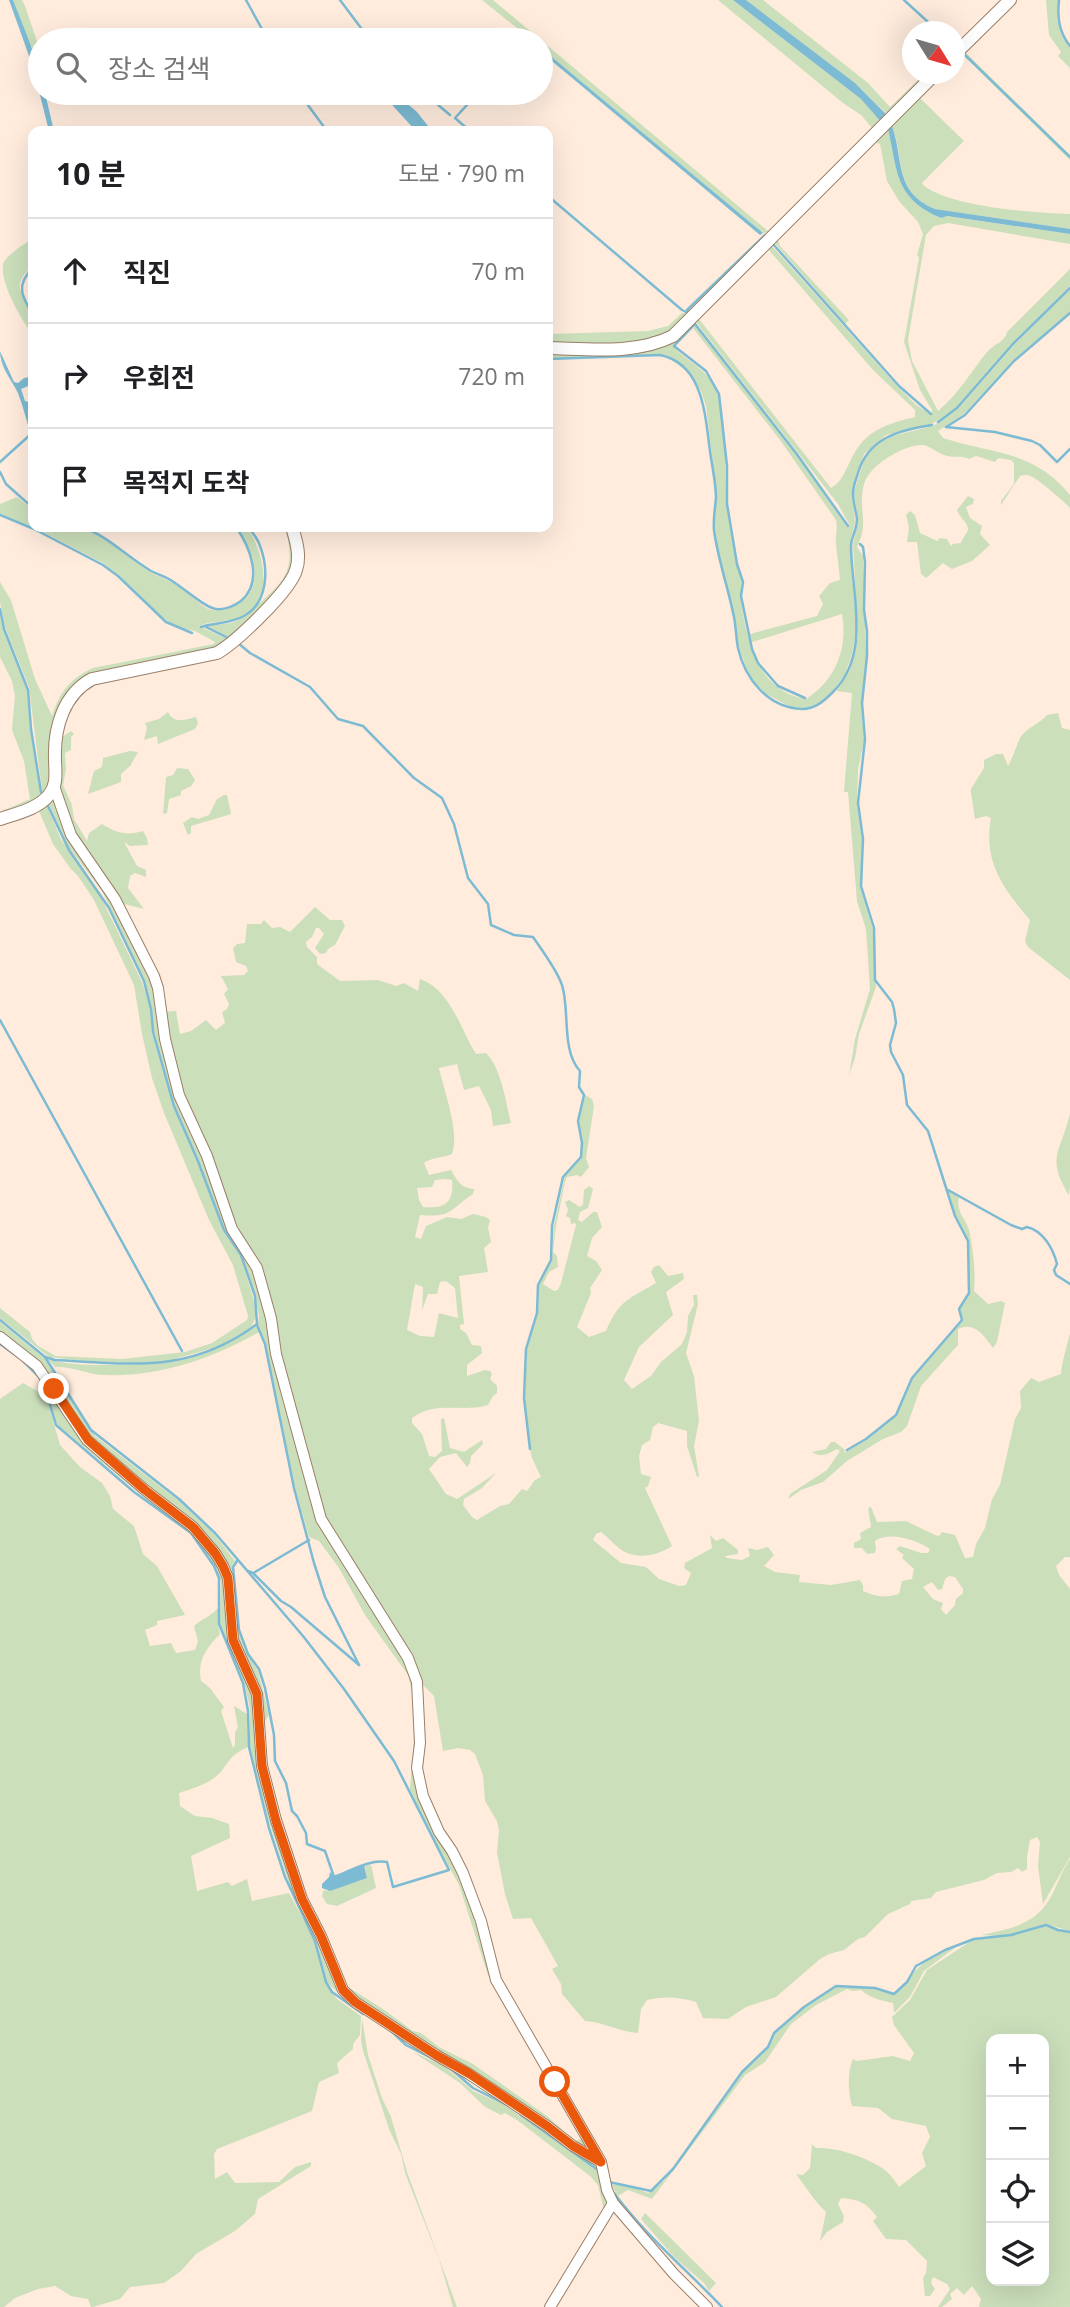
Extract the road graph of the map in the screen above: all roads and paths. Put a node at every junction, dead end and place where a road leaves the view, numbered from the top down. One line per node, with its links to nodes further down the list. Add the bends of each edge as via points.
1 (1010, 0): 2 (street)
2 (965, 44)
3 (925, 84): 4 (street, via 673,336 642,347)
4 (553, 348)
5 (293, 532): 6 (street, via 299,555 290,582 231,645 217,653 102,676 80,685 67,703 55,738)
6 (54, 786): 7 (street, via 32,807); 9 (street, via 71,835 115,899 154,976 179,1095 207,1156 232,1229 257,1268 321,1519 414,1671 420,1713 418,1779 432,1818 471,1894 496,1980)
7 (0, 820)
8 (0, 1337): 9 (street, via 37,1366 88,1440 193,1527 223,1566 233,1640 257,1694 262,1766 276,1821 302,1899 343,1990)
9 (601, 2162): 10 (street)
10 (612, 2203): 11 (street); 12 (street)
11 (550, 2307)
12 (707, 2307)

